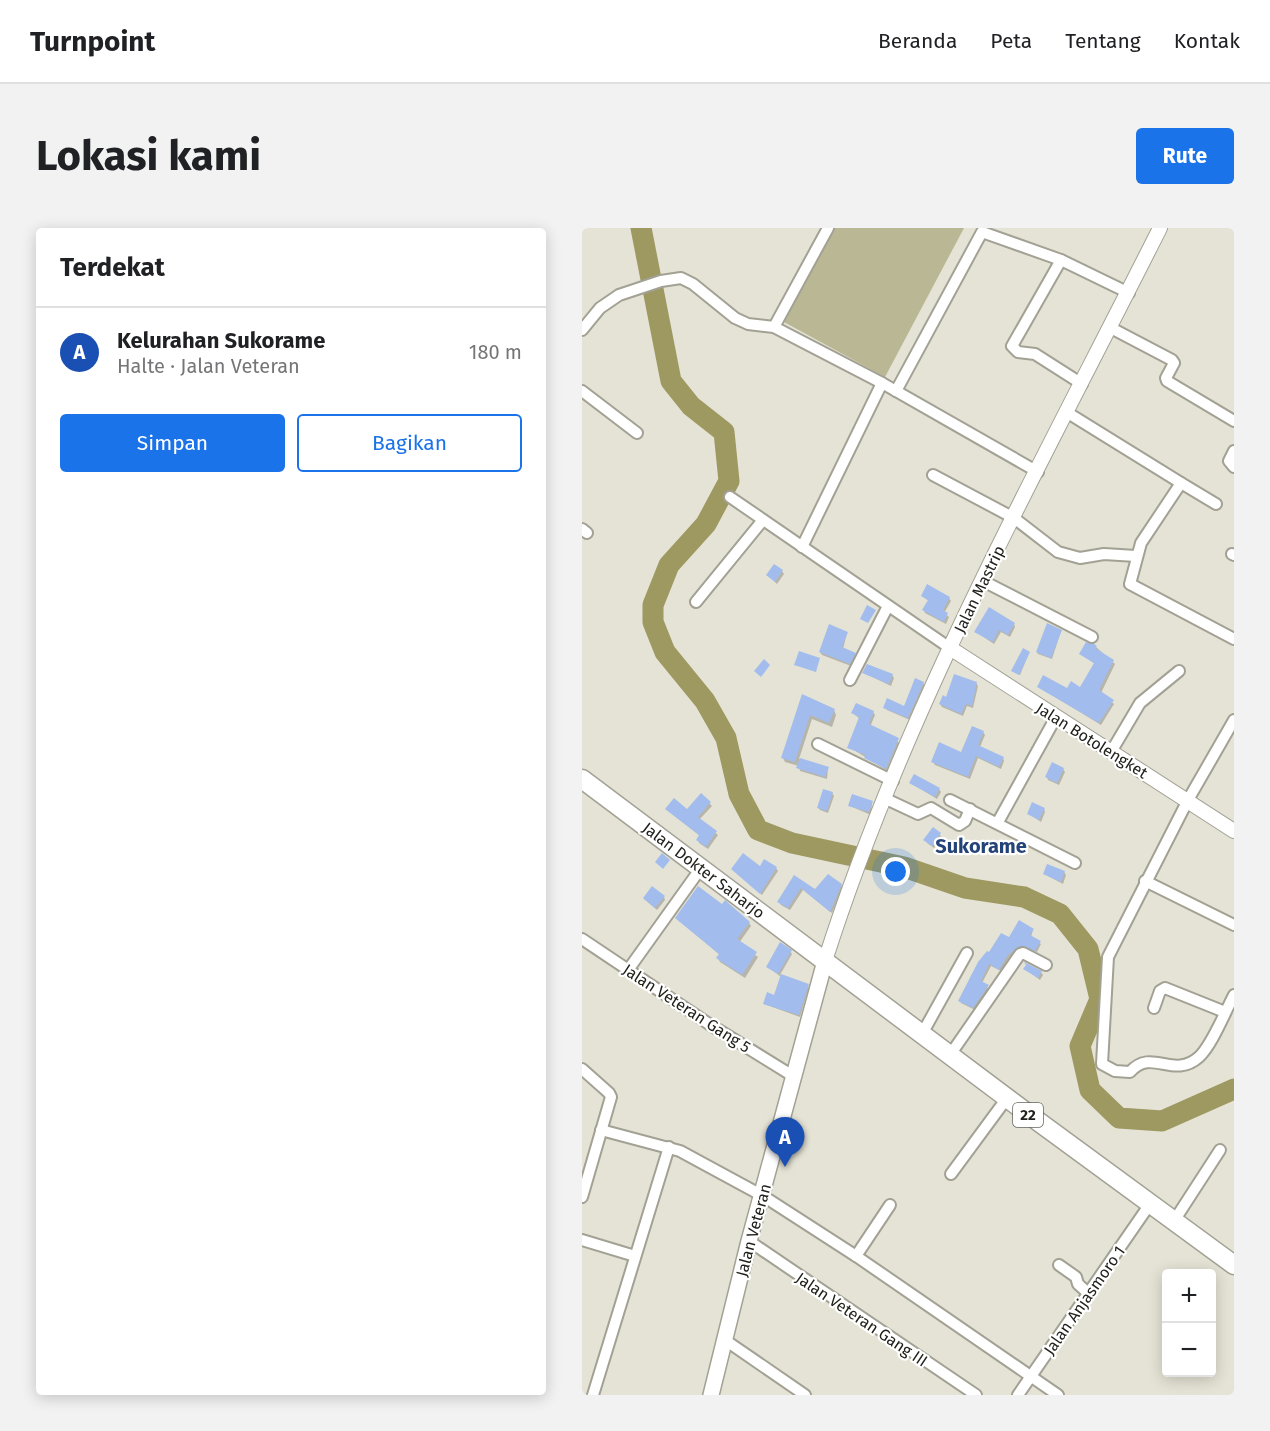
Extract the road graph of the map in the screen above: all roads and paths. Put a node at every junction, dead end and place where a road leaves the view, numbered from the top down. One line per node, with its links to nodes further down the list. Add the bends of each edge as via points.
1 (828, 228): 6 (street)
2 (1160, 228): 5 (street, Jalan Mastrip)
3 (981, 230): 4 (street); 11 (street)
4 (1062, 260): 5 (street); 10 (street, via 1012,346 1018,352 1035,354)
5 (1129, 293): 7 (street, Jalan Mastrip)
6 (774, 327): 8 (street, via 735,318 681,278 642,286 608,302); 9 (street)
7 (1111, 328): 10 (street, Jalan Mastrip); 14 (street, via 1172,360 1167,381)
8 (582, 330)
9 (882, 383): 11 (street); 25 (street)
10 (1082, 384): 13 (street, Jalan Mastrip)
11 (897, 391): 18 (street)
12 (582, 392): 15 (street)
13 (1068, 413): 18 (street, Jalan Mastrip); 20 (street)
14 (1234, 421)
15 (637, 433)
16 (1234, 452): 17 (street, via 1229,461)
17 (1234, 467)
18 (1038, 472): 23 (street, Jalan Mastrip)
19 (933, 476): 23 (street)
20 (1181, 483): 22 (street); 26 (street, via 1147,532)
21 (730, 497): 24 (street)
22 (1216, 504)
23 (1014, 518): 26 (street, via 1058,552 1080,558 1104,554); 27 (street, Jalan Mastrip)
24 (763, 520): 25 (street); 28 (street)
25 (802, 547): 29 (street)
26 (1136, 556): 31 (street, via 1131,584)
27 (983, 581): 30 (street); 32 (street, Jalan Mastrip)
28 (696, 602)
29 (888, 606): 32 (street); 34 (street)
30 (1092, 637)
31 (1234, 639)
32 (950, 648): 35 (street, Jalan Botolengket); 40 (street, Jalan Mastrip)
33 (1179, 671): 38 (street, via 1140,703)
34 (850, 680)
35 (1056, 717): 38 (street, Jalan Botolengket); 45 (street)
36 (1234, 720): 43 (street)
37 (818, 744): 40 (street)
38 (1111, 752): 43 (street, Jalan Botolengket)
39 (582, 779): 48 (highway, Jalan Dokter Saharjo / 22)
40 (893, 781): 41 (street, Jalan Mastrip)
41 (886, 799): 44 (street, via 918,814 931,808 959,825); 53 (street, Jalan Mastrip)
42 (950, 800): 44 (street)
43 (1188, 800): 46 (street, Jalan Botolengket); 49 (street)
44 (970, 809): 45 (street)
45 (998, 822): 47 (street)
46 (1234, 831)
47 (1075, 863)
48 (701, 868): 53 (highway, Jalan Dokter Saharjo / 22); 55 (street)
49 (1145, 881): 50 (street); 58 (street, via 1108,957 1102,1064 1124,1072 1146,1060 1175,1067 1183,1065 1201,1055)
50 (1234, 925)
51 (582, 939): 55 (street, Jalan Veteran Gang 5)
52 (967, 953): 59 (street)
53 (825, 961): 59 (highway, 22); 62 (main road, Jalan Veteran)
54 (1046, 965): 60 (street, via 1020,954)
55 (628, 970): 62 (street, Jalan Veteran Gang 5)
56 (1234, 995): 58 (street)
57 (1154, 1008): 58 (street, via 1165,988)
58 (1225, 1012)
59 (922, 1034): 60 (highway, 22)
60 (950, 1055): 63 (highway, 22)
61 (582, 1069): 64 (street, via 610,1095)
62 (793, 1076): 68 (main road, Jalan Veteran)
63 (1007, 1098): 67 (street); 70 (highway, 22)
64 (601, 1130): 65 (street); 69 (street)
65 (669, 1147): 68 (street); 75 (street)
66 (1220, 1150): 72 (street)
67 (951, 1174)
68 (762, 1196): 74 (main road, Jalan Veteran); 76 (street)
69 (582, 1197)
70 (1150, 1204): 72 (highway, 22); 79 (street, Jalan Anjasmoro 1)
71 (890, 1205): 76 (street)
72 (1174, 1221): 78 (highway, 22)
73 (582, 1239): 75 (street)
74 (749, 1241): 80 (main road, Jalan Veteran); 85 (street, Jalan Veteran Gang III)
75 (635, 1256): 82 (street)
76 (856, 1256): 81 (street)
77 (1059, 1265): 79 (street, via 1077,1277 1078,1284)
78 (1234, 1265)
79 (1088, 1293): 81 (street, Jalan Anjasmoro 1)
80 (725, 1340): 83 (main road, Jalan Veteran); 84 (street)
81 (1031, 1377): 86 (street, Jalan Anjasmoro 1); 87 (street)
82 (593, 1395)
83 (711, 1395)
84 (806, 1395)
85 (976, 1395)
86 (1018, 1395)
87 (1058, 1395)

